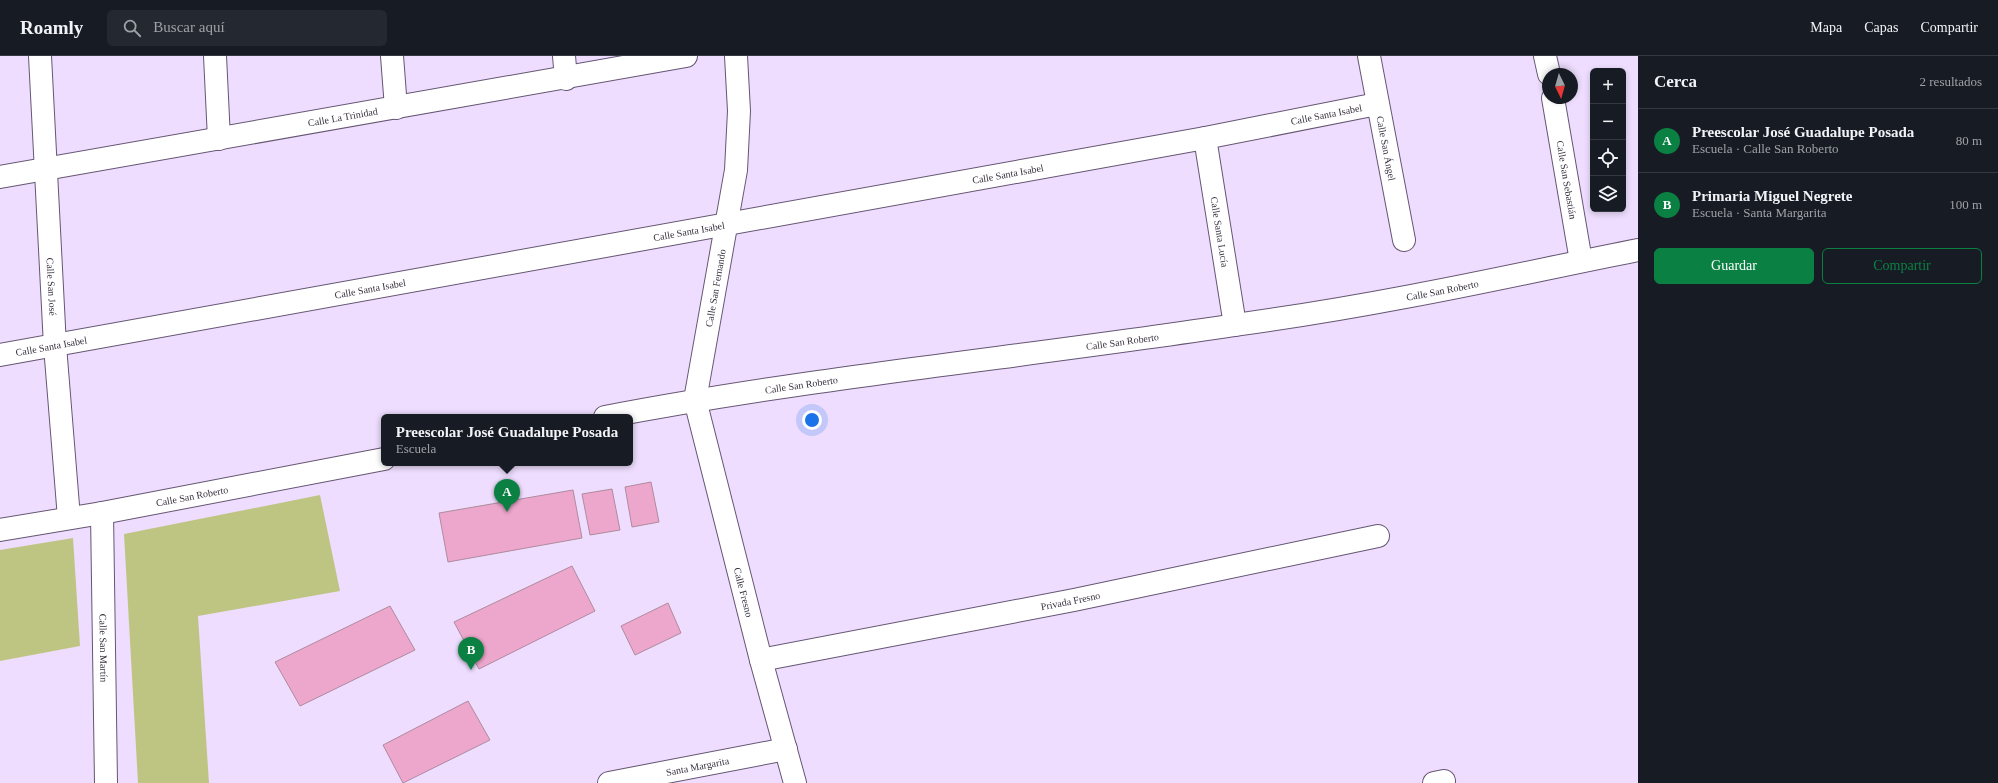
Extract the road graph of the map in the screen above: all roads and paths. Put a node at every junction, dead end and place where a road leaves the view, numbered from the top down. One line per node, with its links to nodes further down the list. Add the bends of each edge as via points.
1 (40, 56): 16 (street, Calle San José)
2 (215, 56): 15 (street)
3 (392, 56): 13 (street)
4 (564, 56): 10 (street)
5 (686, 56): 10 (street, Calle La Trinidad)
6 (736, 56): 18 (street, Calle San Fernando, via 739,111 736,170)
7 (1369, 56): 11 (street, Calle San Ángel)
8 (1546, 56): 9 (street)
9 (1548, 68)
10 (566, 78): 13 (street, Calle La Trinidad)
11 (1377, 104): 14 (street, Calle Santa Isabel); 19 (street, Calle San Ángel)
12 (1554, 104): 21 (street, Calle San Sebastián)
13 (396, 108): 15 (street, Calle La Trinidad)
14 (1205, 138): 18 (street, Calle Santa Isabel); 22 (street, Calle Santa Lucía)
15 (219, 139): 16 (street, Calle La Trinidad)
16 (45, 169): 17 (street, Calle La Trinidad); 23 (street, Calle San José)
17 (0, 177)
18 (726, 224): 23 (street, Calle Santa Isabel); 25 (street, Calle San Fernando)
19 (1404, 240)
20 (1638, 250): 21 (street, Calle San Roberto)
21 (1581, 261): 22 (street, Calle San Roberto, via 1411,296)
22 (1235, 325): 25 (street, Calle San Roberto)
23 (55, 346): 24 (street, Calle Santa Isabel); 29 (street, Calle San José)
24 (0, 355)
25 (695, 400): 26 (street, Calle San Roberto); 32 (street, Calle Fresno)
26 (620, 414)
27 (381, 460): 28 (street, Calle San Roberto)
28 (102, 513): 29 (street, Calle San Roberto); 34 (street, Calle San Martín)
29 (69, 518): 30 (street, Calle San Roberto)
30 (0, 530)
31 (1378, 536): 32 (street, Privada Fresno, via 1074,600)
32 (761, 660): 33 (street, Calle Fresno)
33 (786, 749): 35 (street, Santa Margarita); 36 (street, Calle Fresno)
34 (106, 783)
35 (609, 783)
36 (795, 783)

